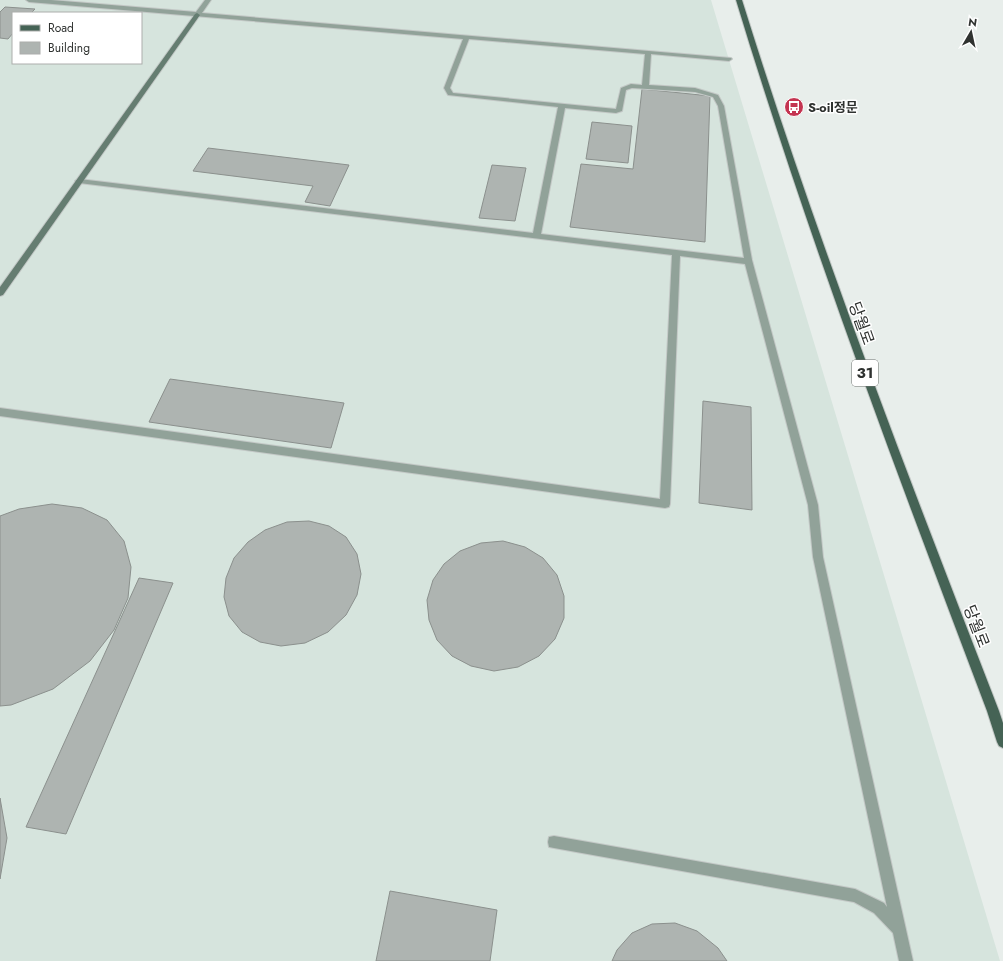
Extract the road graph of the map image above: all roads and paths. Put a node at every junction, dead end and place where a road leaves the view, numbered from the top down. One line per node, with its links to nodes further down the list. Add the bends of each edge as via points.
1 (29, 0): 4 (lane)
2 (208, 0): 4 (lane)
3 (739, 0): 16 (main road, 당월로 / 31, via 761,75 843,315)
4 (197, 15): 5 (lane); 10 (main road)
5 (467, 37): 6 (lane); 9 (lane, via 447,88 450,94)
6 (648, 52): 7 (lane); 8 (lane)
7 (729, 59)
8 (645, 87): 9 (lane, via 631,86 622,89 620,110 616,111); 13 (lane, via 695,90 716,96 721,106)
9 (562, 106): 11 (lane)
10 (80, 181): 11 (lane); 14 (main road)
11 (536, 237): 12 (lane)
12 (676, 253): 13 (lane); 15 (lane, via 665,504)
13 (749, 262): 18 (lane, via 813,505 818,557)
14 (0, 293)
15 (0, 412)
16 (1003, 742)
17 (554, 842): 18 (lane, via 855,896 878,908)
18 (898, 928): 19 (lane)
19 (906, 961)

